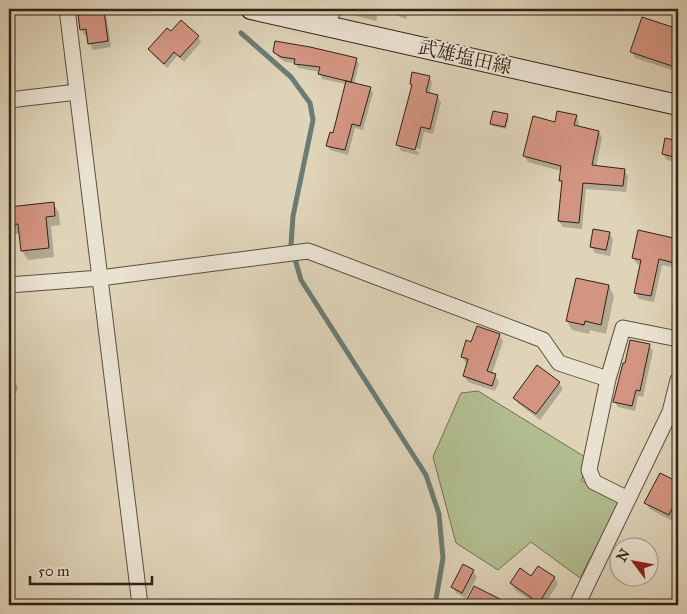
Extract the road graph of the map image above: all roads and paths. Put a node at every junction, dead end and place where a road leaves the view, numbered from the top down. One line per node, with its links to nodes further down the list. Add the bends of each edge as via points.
1 (67, 9): 4 (street)
2 (251, 9): 3 (main road, 武雄塩田線)
3 (330, 17): 6 (main road, 武雄塩田線)
4 (77, 92): 5 (street); 7 (street)
5 (9, 100)
6 (678, 105)
7 (100, 278): 8 (street); 10 (street, via 308,251 543,340 559,363); 13 (street)
8 (9, 285)
9 (678, 339): 10 (street, via 623,328)
10 (608, 379): 12 (street, via 589,470 594,482)
11 (678, 380): 12 (street, via 670,412)
12 (628, 499): 14 (street)
13 (140, 605)
14 (577, 605)

